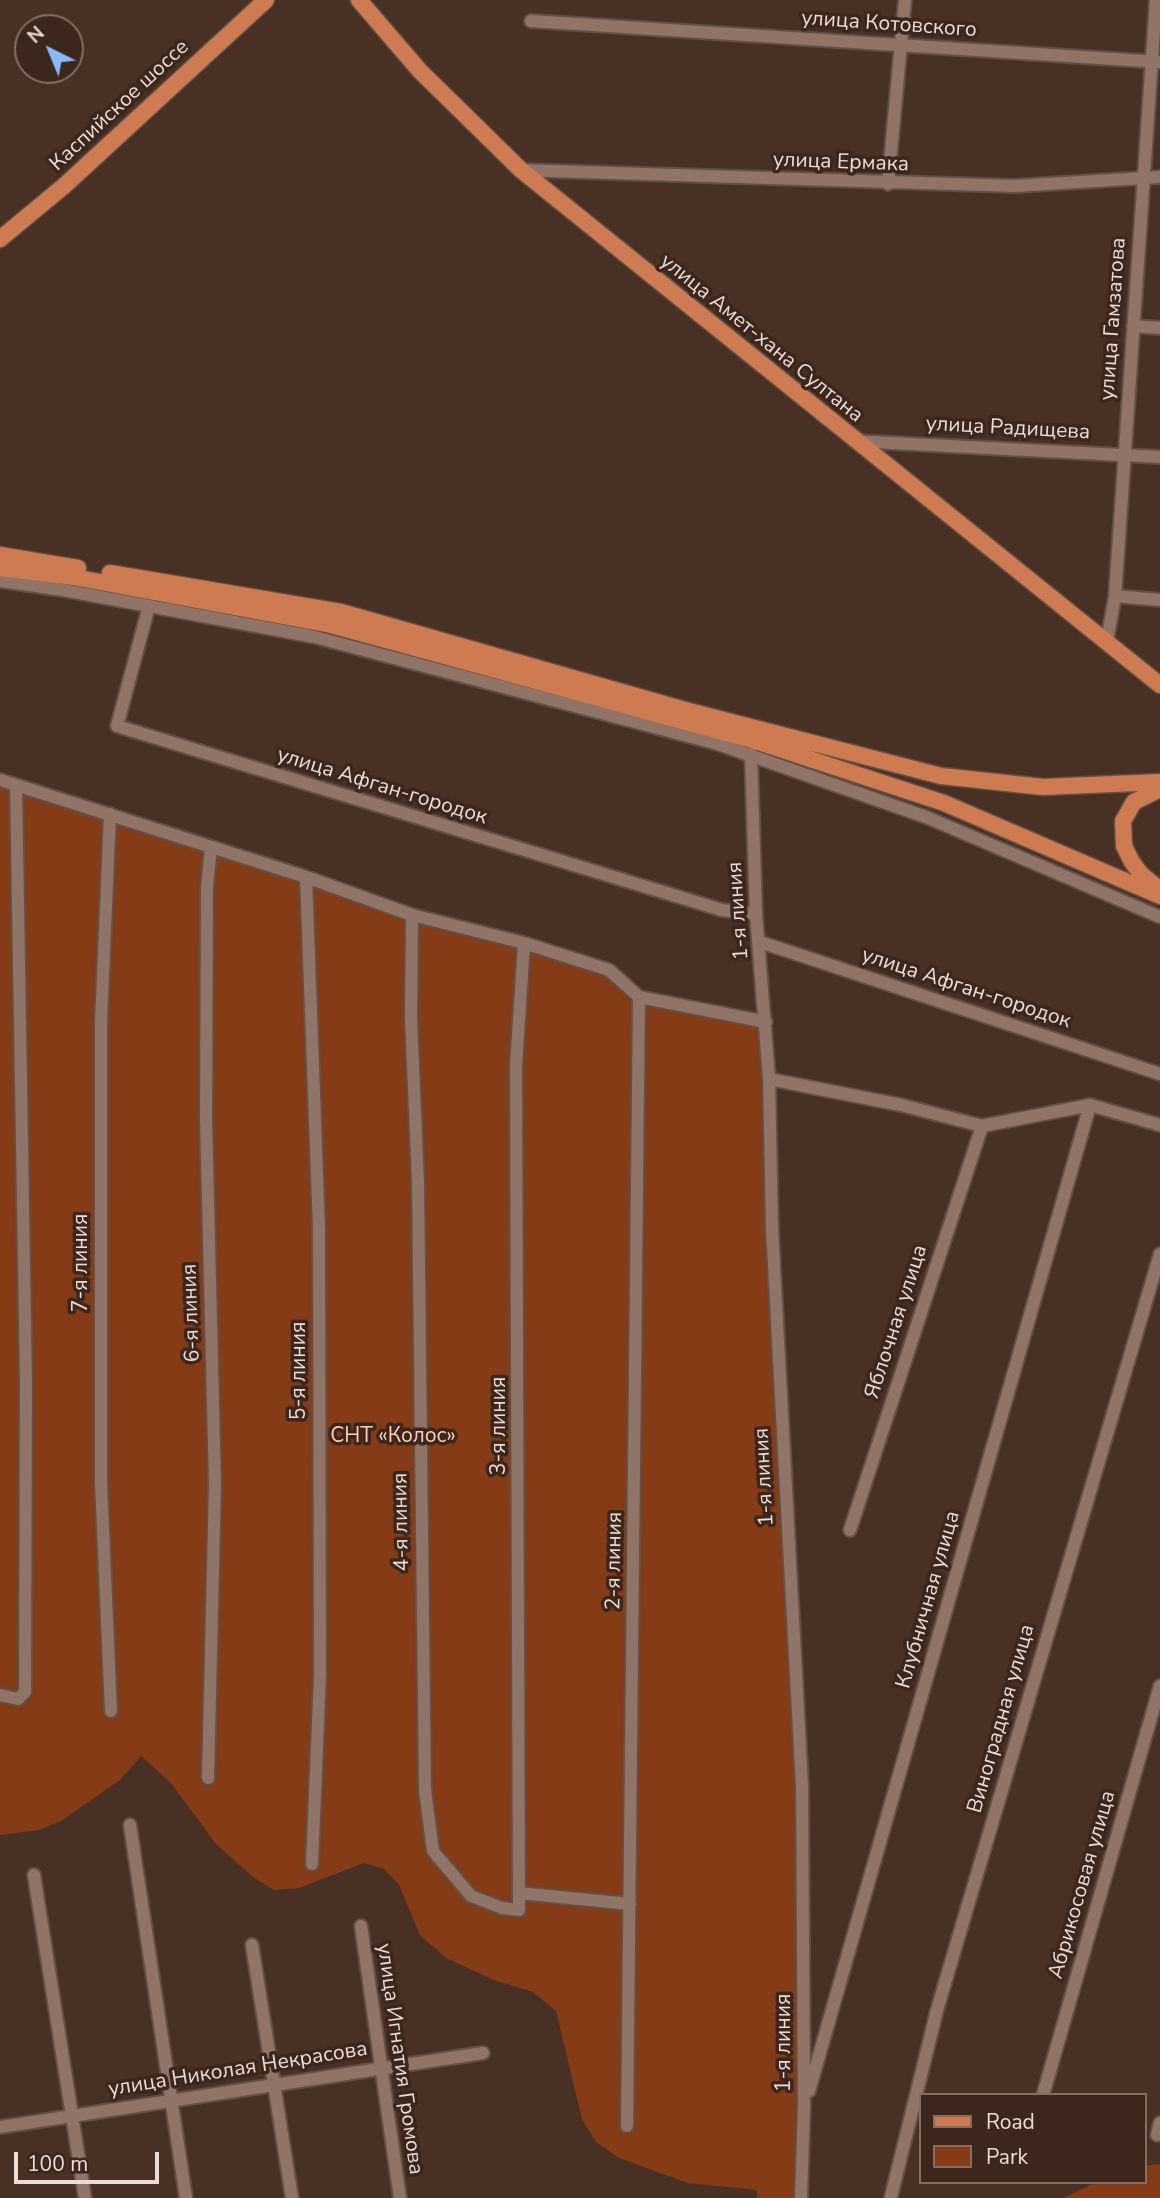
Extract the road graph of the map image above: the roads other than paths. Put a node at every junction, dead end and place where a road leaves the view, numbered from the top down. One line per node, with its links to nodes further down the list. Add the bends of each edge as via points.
1 (266, 0): 12 (main road, Каспийское шоссе)
2 (359, 0): 8 (main road, улица Амет-хана Султана, via 420,71)
3 (905, 0): 6 (street)
4 (1156, 0): 7 (street, улица Гамзатова)
5 (531, 21): 6 (street, улица Котовского)
6 (902, 45): 7 (street, улица Котовского); 11 (street)
7 (1156, 62): 10 (street, улица Гамзатова)
8 (521, 170): 11 (street, улица Ермака); 15 (main road, улица Амет-хана Султана)
9 (1160, 177): 10 (street, улица Ермака)
10 (1143, 178): 11 (street, улица Ермака, via 1015,186); 13 (street, улица Гамзатова)
11 (888, 184)
12 (0, 239)
13 (1133, 326): 14 (street); 16 (street, улица Гамзатова)
14 (1160, 328)
15 (854, 441): 16 (street, улица Радищева); 24 (main road, улица Амет-хана Султана)
16 (1124, 454): 17 (street, улица Радищева); 21 (street, улица Гамзатова)
17 (1160, 457)
18 (0, 555): 28 (main road, via 341,612 941,776 1043,788)
19 (0, 568): 35 (main road, via 331,625 752,740 944,803)
20 (0, 581): 23 (street)
21 (1115, 596): 22 (street); 24 (street, улица Гамзатова)
22 (1160, 600)
23 (149, 606): 26 (street, via 316,637); 36 (street, улица Афган-городок, via 117,726 722,910)
24 (1107, 640): 25 (main road, улица Амет-хана Султана)
25 (1160, 685)
26 (751, 754): 36 (street, 1-я линия); 38 (street, via 926,817)
27 (0, 780): 29 (street)
28 (1160, 782)
29 (16, 785): 31 (street); 51 (street, via 26,1381 25,1692 18,1699)
30 (1160, 789): 34 (main road, via 1134,802 1123,821 1124,846 1132,862)
31 (110, 814): 32 (street); 52 (street, 7-я линия, via 102,1022 101,1483)
32 (211, 847): 33 (street); 53 (street, 6-я линия, via 206,1119 215,1484)
33 (306, 877): 37 (street); 55 (street, 5-я линия, via 319,1229 320,1675)
34 (1160, 890)
35 (1160, 896)
36 (756, 914): 39 (street, 1-я линия)
37 (412, 915): 40 (street); 59 (street, 4-я линия, via 425,1790 433,1851 471,1896)
38 (1160, 917)
39 (760, 942): 42 (street, 1-я линия); 43 (street, улица Афган-городок)
40 (524, 943): 41 (street, via 608,970); 57 (street, 3-я линия, via 516,1066)
41 (639, 997): 42 (street); 58 (street, 2-я линия)
42 (766, 1022): 44 (street, 1-я линия)
43 (1160, 1074)
44 (769, 1079): 47 (street); 67 (street, 1-я линия, via 772,1229 802,1786)
45 (1090, 1105): 46 (street); 47 (street); 67 (street, Клубничная улица)
46 (1160, 1125)
47 (982, 1126): 49 (street, Яблочная улица)
48 (1160, 1254): 71 (street, Виноградная улица, via 937,2010)
49 (850, 1530)
50 (1160, 1686): 65 (street, Абрикосовая улица)
51 (0, 1695)
52 (111, 1711)
53 (208, 1777)
54 (130, 1825): 66 (street)
55 (312, 1864)
56 (34, 1875): 68 (street)
57 (519, 1893): 58 (street); 59 (street, 3-я линия)
58 (630, 1904): 69 (street, 2-я линия)
59 (519, 1910)
60 (361, 1926): 63 (street, улица Игнатия Громова)
61 (252, 1945): 64 (street)
62 (483, 2053): 63 (street, улица Николая Некрасова)
63 (381, 2068): 64 (street, улица Николая Некрасова); 75 (street, улица Игнатия Громова)
64 (274, 2084): 66 (street, улица Николая Некрасова); 74 (street)
65 (1044, 2093)
66 (171, 2099): 68 (street, улица Николая Некрасова); 73 (street)
67 (804, 2105): 76 (street, 1-я линия)
68 (72, 2115): 70 (street, улица Николая Некрасова); 72 (street)
69 (627, 2126)
70 (0, 2127)
71 (891, 2197)
72 (85, 2198)
73 (186, 2198)
74 (292, 2198)
75 (400, 2198)
76 (801, 2198)

